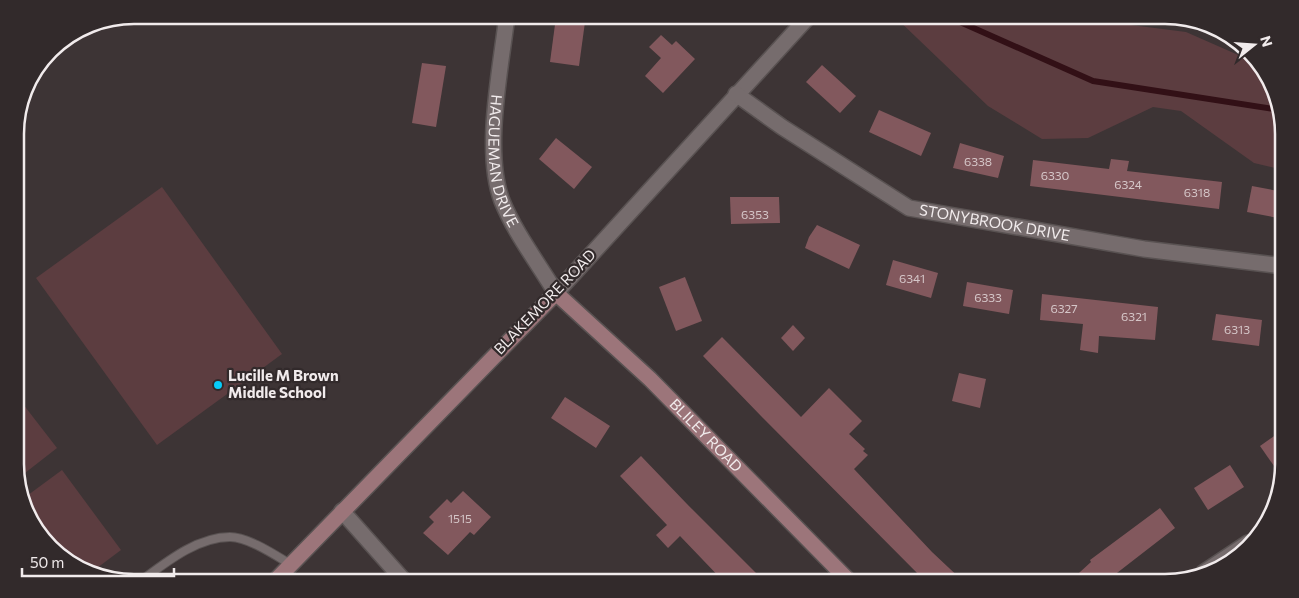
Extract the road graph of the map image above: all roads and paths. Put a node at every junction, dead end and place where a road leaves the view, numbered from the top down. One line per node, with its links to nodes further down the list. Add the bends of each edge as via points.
1 (506, 24): 5 (street, HAGUEMAN DRIVE, via 493,144 494,173 502,201)
2 (802, 24): 3 (street, BLAKEMORE ROAD)
3 (736, 94): 4 (street, STONYBROOK DRIVE, via 909,208 1144,249); 5 (street, BLAKEMORE ROAD)
4 (1275, 265)
5 (556, 293): 6 (street, BLAKEMORE ROAD); 11 (street, BLILEY ROAD, via 650,379)
6 (342, 511): 7 (street, BLAKEMORE ROAD); 10 (street)
7 (290, 564): 8 (lane, via 231,537 203,543 169,560); 9 (street, BLAKEMORE ROAD)
8 (150, 574)
9 (281, 574)
10 (398, 574)
11 (842, 574)

